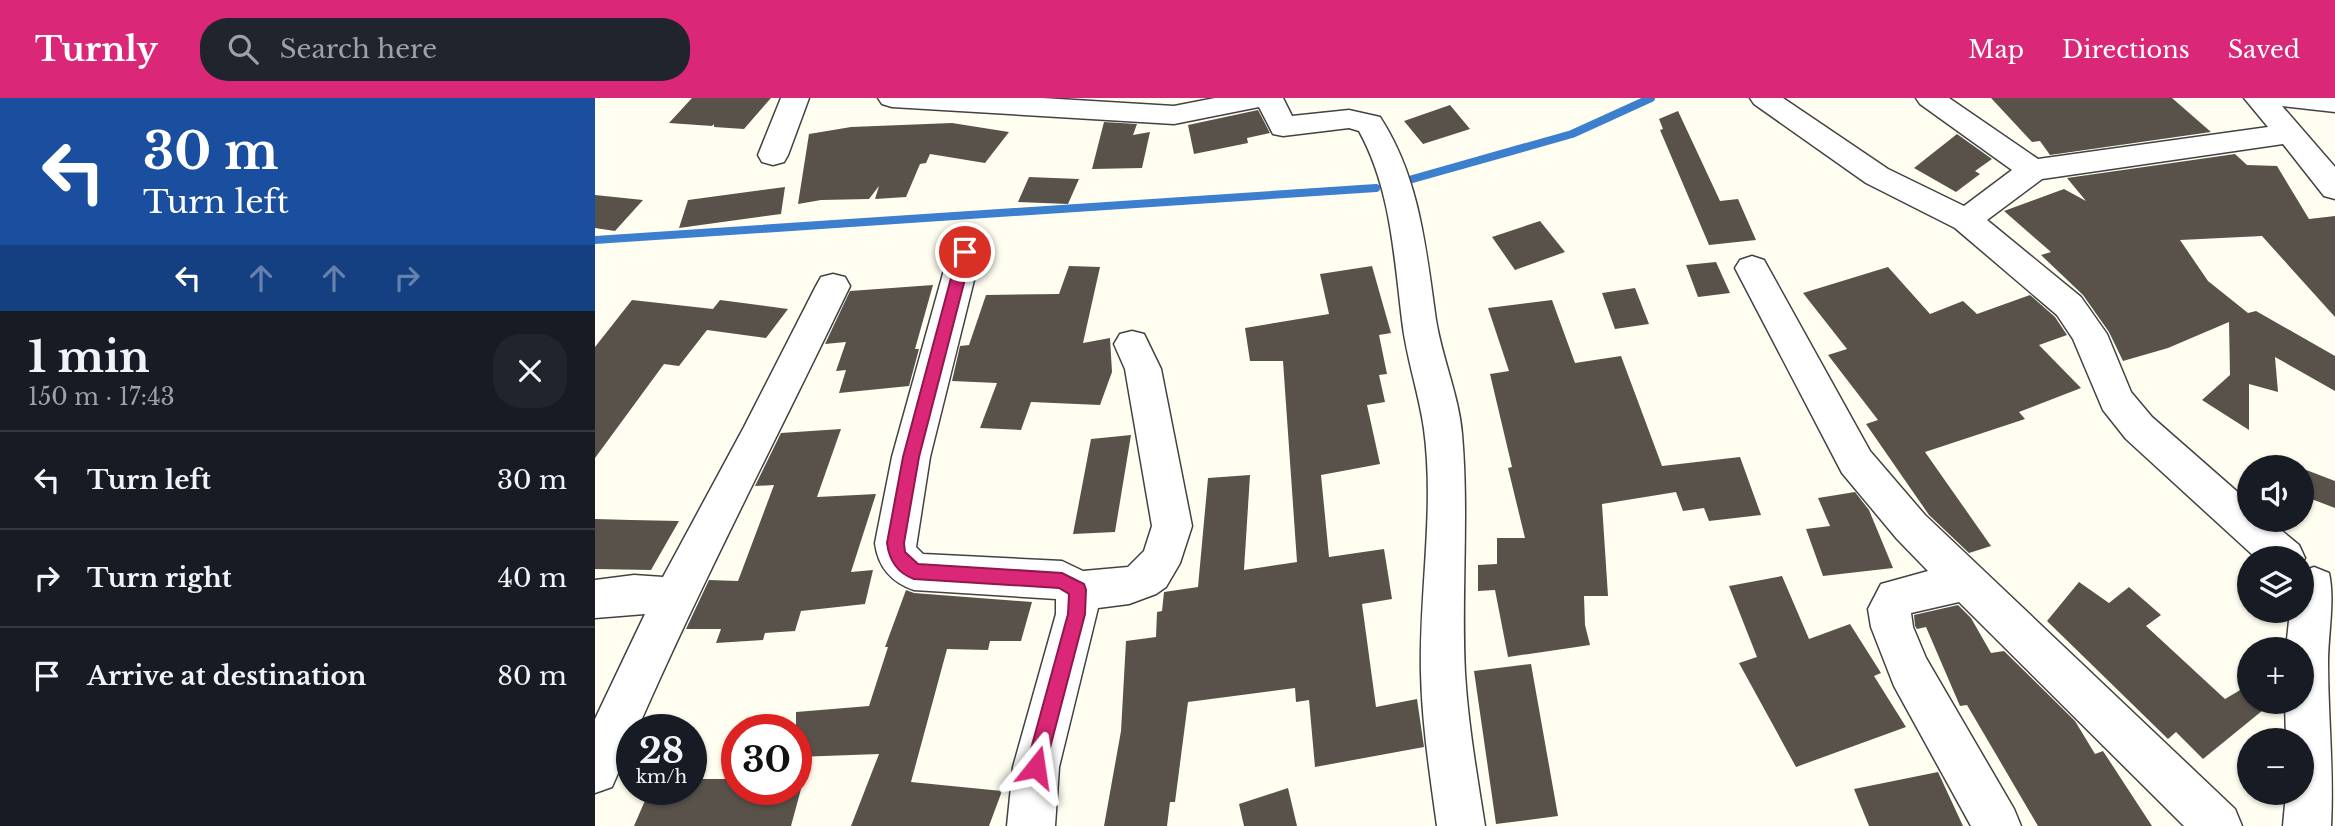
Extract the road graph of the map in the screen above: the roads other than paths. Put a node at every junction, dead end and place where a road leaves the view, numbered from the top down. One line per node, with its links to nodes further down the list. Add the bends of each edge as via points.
1 (796, 98): 11 (street)
2 (892, 98): 9 (street)
3 (1263, 98): 9 (street); 27 (street, via 1269,99 1283,127 1349,119 1370,124 1387,154 1404,211 1422,334 1443,430 1443,673)
4 (1764, 98): 14 (street, via 1877,176)
5 (1930, 98): 12 (street)
6 (2258, 98): 10 (street)
7 (2284, 98): 8 (street)
8 (2335, 103)
9 (1178, 106)
10 (2290, 134): 12 (street); 13 (street)
11 (773, 155)
12 (2033, 170): 14 (street)
13 (2335, 189)
14 (1966, 220): 19 (street, via 2069,306 2089,334 2116,400 2139,428)
15 (965, 252): 21 (street, via 911,457 895,543 897,556 914,572 1062,580)
16 (1752, 268): 20 (street, via 1856,462 1911,527)
17 (833, 286): 22 (street)
18 (1132, 344): 21 (street, via 1143,369 1172,526 1159,566 1147,579 1135,586)
19 (2275, 546)
20 (1968, 581): 28 (street, via 1895,597 1889,609 1910,671); 29 (street)
21 (1077, 590): 26 (street, via 1077,614 1036,767)
22 (674, 597): 23 (street, via 634,594); 25 (street)
23 (595, 599)
24 (2307, 623): 30 (street)
25 (595, 770)
26 (1031, 826)
27 (1461, 826)
28 (1997, 826)
29 (2218, 826)
30 (2307, 826)

